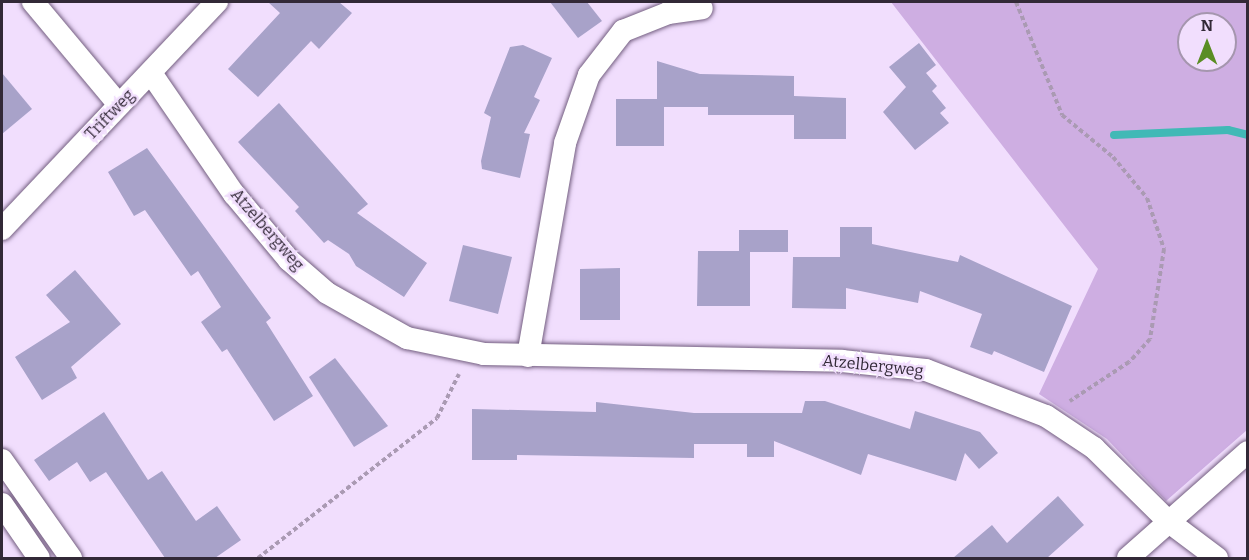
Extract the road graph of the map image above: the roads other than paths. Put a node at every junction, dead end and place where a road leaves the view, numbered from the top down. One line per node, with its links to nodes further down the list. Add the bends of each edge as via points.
1 (33, 2): 5 (street)
2 (217, 2): 4 (street, Triftweg)
3 (702, 8): 7 (street, via 668,13 623,31 589,75 566,143)
4 (151, 73): 5 (street, Triftweg); 7 (street, Atzelbergweg, via 234,194 290,260 374,323 460,352)
5 (119, 105): 6 (street, Triftweg)
6 (2, 229)
7 (528, 356): 11 (street, Atzelbergweg, via 842,361 926,370 1046,416 1094,447)
8 (1248, 452): 11 (street)
9 (2, 460): 13 (street)
10 (2, 504): 12 (street)
11 (1169, 522): 14 (street); 15 (street, Atzelbergweg)
12 (39, 558)
13 (71, 558)
14 (1128, 558)
15 (1217, 558)

